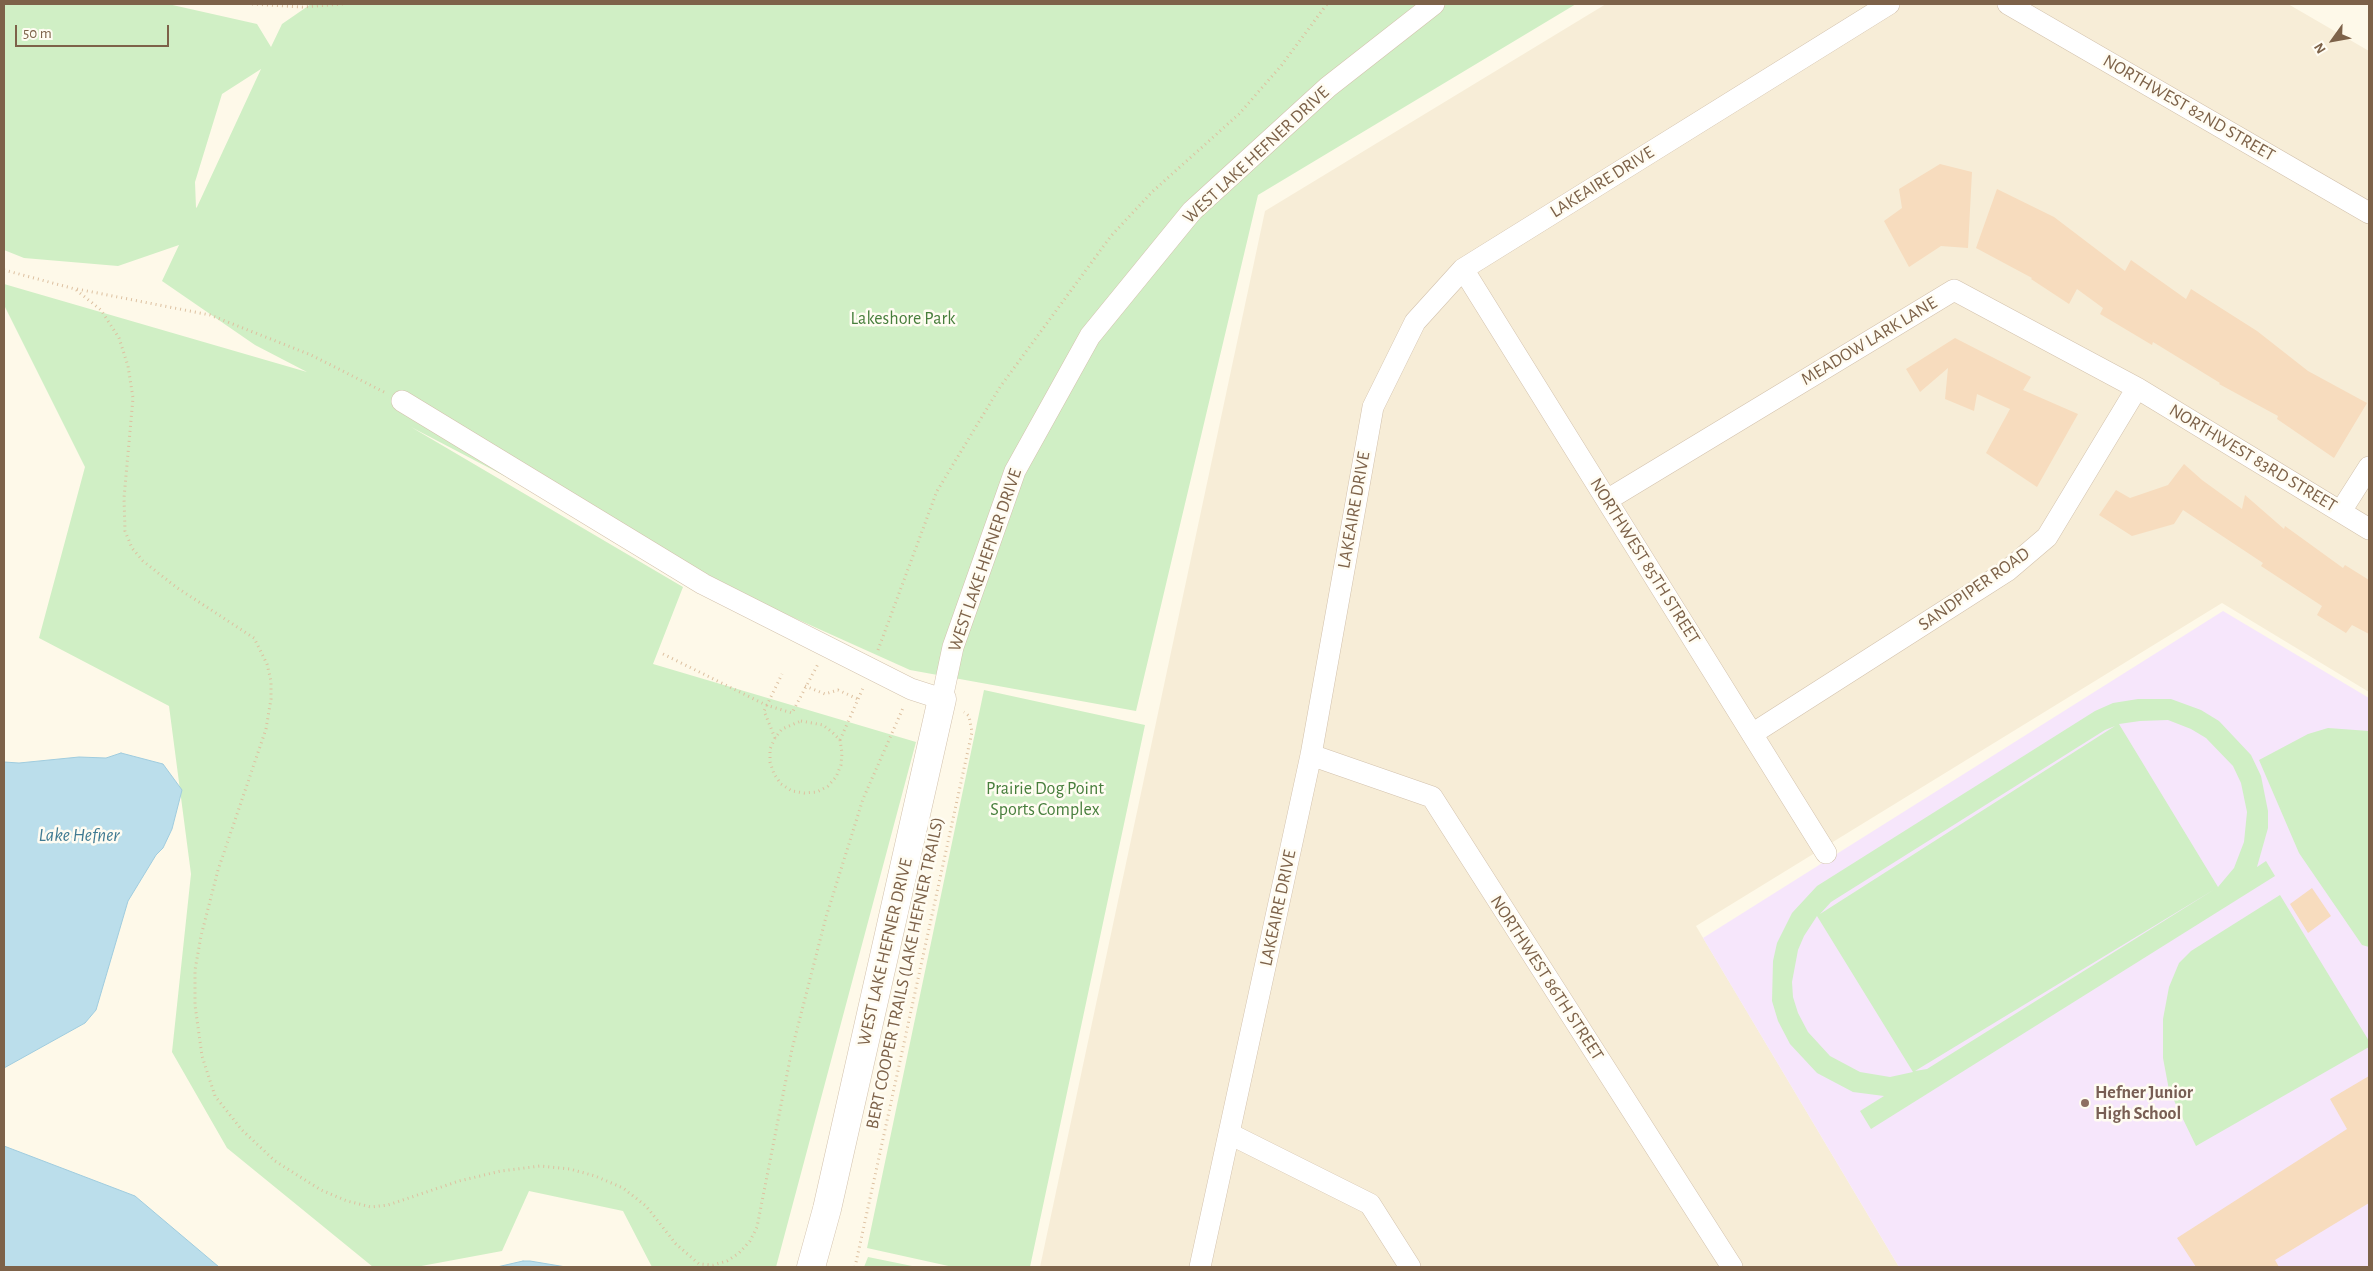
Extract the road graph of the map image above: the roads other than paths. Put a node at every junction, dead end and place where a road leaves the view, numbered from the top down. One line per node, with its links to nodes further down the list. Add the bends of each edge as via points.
1 (1434, 4): 12 (street, WEST LAKE HEFNER DRIVE, via 1328,87 1192,211 1090,336 1015,471 953,647)
2 (1889, 4): 5 (street, LAKEAIRE DRIVE)
3 (2008, 4): 4 (street, NORTHWEST 82ND STREET)
4 (2369, 213)
5 (1463, 269): 9 (street, NORTHWEST 85TH STREET); 14 (street, LAKEAIRE DRIVE, via 1415,322 1372,407)
6 (2137, 388): 9 (street, MEADOW LARK LANE, via 1954,290); 10 (street, NORTHWEST 83RD STREET); 13 (street, SANDPIPER ROAD, via 2047,537 2007,571)
7 (402, 401): 12 (street, via 704,584 911,688)
8 (2369, 467): 10 (street)
9 (1607, 500): 13 (street, NORTHWEST 85TH STREET)
10 (2340, 511): 11 (street, NORTHWEST 83RD STREET)
11 (2369, 529)
12 (942, 699): 17 (street, WEST LAKE HEFNER DRIVE, via 827,1209)
13 (1752, 734): 15 (street, NORTHWEST 85TH STREET)
14 (1310, 755): 16 (street, LAKEAIRE DRIVE); 20 (street, NORTHWEST 86TH STREET, via 1432,798)
15 (1826, 853)
16 (1230, 1134): 18 (street, LAKEAIRE DRIVE); 19 (street, via 1370,1204)
17 (811, 1267)
18 (1200, 1267)
19 (1410, 1267)
20 (1732, 1267)

